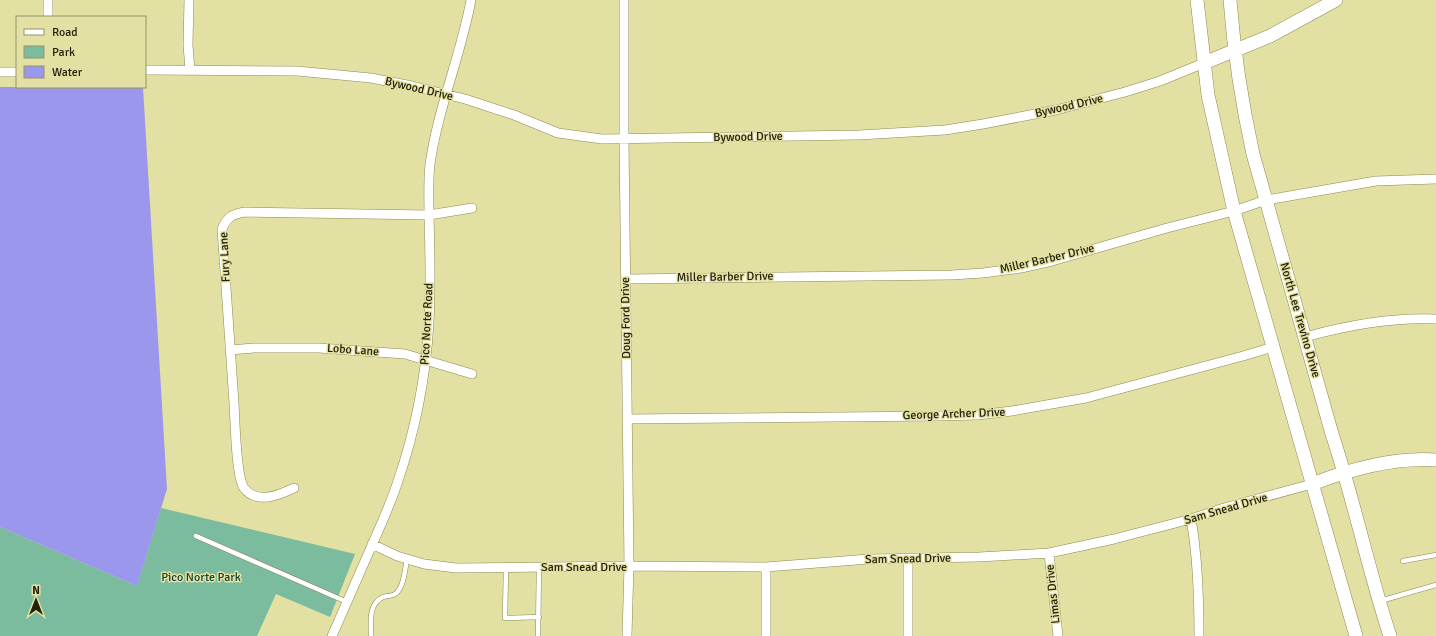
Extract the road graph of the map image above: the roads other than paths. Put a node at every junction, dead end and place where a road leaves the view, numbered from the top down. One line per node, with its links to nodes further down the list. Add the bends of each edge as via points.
1 (48, 0): 8 (street)
2 (189, 0): 12 (street)
3 (471, 0): 15 (street, Pico Norte Road)
4 (624, 0): 16 (street, Doug Ford Drive)
5 (1197, 0): 10 (main road)
6 (1230, 0): 9 (main road, North Lee Trevino Drive)
7 (1336, 0): 9 (main road, Bywood Drive, via 1270,36)
8 (48, 16)
9 (1235, 50): 10 (main road, Bywood Drive); 18 (main road, North Lee Trevino Drive, via 1246,124)
10 (1204, 63): 16 (street, Bywood Drive, via 1139,88 1071,106 945,130 859,135); 20 (main road, via 1208,95)
11 (146, 70): 12 (street, Bywood Drive)
12 (190, 70): 15 (street, Bywood Drive, via 297,71 371,78)
13 (0, 72): 14 (street)
14 (16, 72)
15 (445, 95): 16 (street, Bywood Drive, via 514,116 558,133); 21 (street, Pico Norte Road, via 430,166)
16 (624, 139): 22 (street, Doug Ford Drive)
17 (1436, 179): 18 (street, Miller Barber Drive, via 1376,181)
18 (1266, 200): 20 (street, Miller Barber Drive); 24 (main road, North Lee Trevino Drive)
19 (472, 208): 21 (street, Fury Lane)
20 (1234, 211): 22 (street, Miller Barber Drive, via 1052,261 983,273); 25 (main road)
21 (429, 215): 26 (street, Fury Lane, via 244,212 233,214 225,221 222,229); 27 (street, Pico Norte Road, via 429,321)
22 (626, 279): 29 (street, Doug Ford Drive)
23 (1436, 319): 24 (street, via 1415,318 1368,323 1336,328)
24 (1305, 337): 31 (main road, North Lee Trevino Drive)
25 (1273, 347): 29 (street, George Archer Drive, via 1086,398 978,415); 32 (main road)
26 (230, 350): 27 (street, Lobo Lane, via 357,350 406,354); 33 (street, Fury Lane, via 240,478 244,487 251,494 265,498)
27 (426, 360): 28 (street, Lobo Lane); 36 (street, Pico Norte Road, via 404,461)
28 (472, 374)
29 (627, 419): 42 (street, Doug Ford Drive)
30 (1436, 460): 31 (main road, Sam Snead Drive, via 1404,460)
31 (1345, 472): 32 (main road, Sam Snead Drive); 47 (main road, North Lee Trevino Drive)
32 (1312, 484): 34 (street, Sam Snead Drive); 58 (main road)
33 (294, 488)
34 (1191, 519): 37 (street, Sam Snead Drive); 57 (street, via 1198,578)
35 (196, 536): 48 (lane)
36 (372, 544): 39 (street, Sam Snead Drive); 48 (street, Pico Norte Road)
37 (1049, 553): 40 (street, Sam Snead Drive); 56 (street, Limas Drive)
38 (1436, 555): 41 (lane)
39 (407, 559): 45 (street, Sam Snead Drive, via 438,567); 51 (lane, via 401,586 395,594 383,597 372,607)
40 (908, 560): 44 (street, Sam Snead Drive); 55 (street)
41 (1403, 561)
42 (629, 566): 43 (street, Sam Snead Drive); 44 (street, Sam Snead Drive); 53 (street, Doug Ford Drive)
43 (539, 567): 45 (street, Sam Snead Drive); 49 (lane)
44 (766, 567): 54 (street)
45 (506, 568): 49 (lane, via 505,618)
46 (1436, 585): 47 (lane)
47 (1378, 601): 59 (main road, North Lee Trevino Drive)
48 (347, 602): 50 (street, Pico Norte Road)
49 (539, 617): 52 (lane)
50 (332, 636)
51 (371, 636)
52 (538, 636)
53 (628, 636)
54 (766, 636)
55 (908, 636)
56 (1058, 636)
57 (1199, 636)
58 (1356, 636)
59 (1390, 636)

